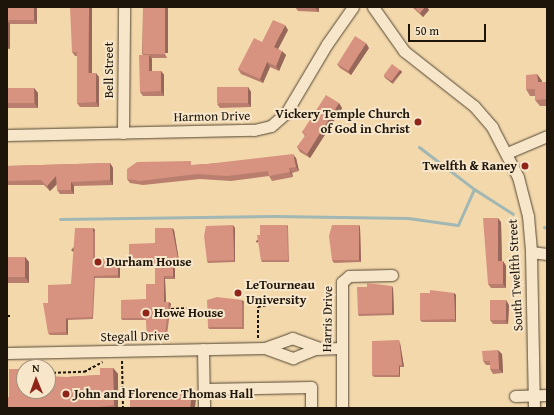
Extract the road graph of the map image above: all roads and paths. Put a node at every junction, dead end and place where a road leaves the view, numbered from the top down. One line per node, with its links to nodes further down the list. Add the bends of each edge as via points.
1 (124, 7): 4 (street, Bell Street)
2 (354, 7): 4 (street, Harmon Drive, via 277,123 254,130)
3 (373, 7): 7 (street, South Twelfth Street, via 404,51 474,106)
4 (123, 133): 5 (street, Harmon Drive)
5 (7, 135)
6 (547, 136): 7 (street)
7 (507, 153): 8 (street, South Twelfth Street, via 524,195)
8 (531, 252): 9 (street); 26 (street, South Twelfth Street)
9 (547, 254)
10 (392, 275): 16 (street, Harris Drive, via 349,276 343,280)
11 (275, 303): 14 (path, via 258,307)
12 (188, 308): 13 (path)
13 (171, 309)
14 (261, 345): 15 (street, Stegall Drive, via 292,338); 15 (street, Stegall Drive, via 293,358); 17 (street, Stegall Drive)
15 (320, 348): 16 (street, Stegall Drive)
16 (341, 348): 31 (street, Harris Drive)
17 (203, 350): 18 (street, Stegall Drive); 24 (street)
18 (7, 353)
19 (108, 359): 23 (path, via 84,372)
20 (115, 359): 21 (path)
21 (122, 359): 22 (path); 28 (path)
22 (129, 359)
23 (56, 373)
24 (204, 389): 29 (street); 30 (street, via 310,387)
25 (515, 396): 26 (street)
26 (534, 396): 27 (street); 32 (street, South Twelfth Street)
27 (547, 396)
28 (123, 408)
29 (204, 408)
30 (311, 408)
31 (342, 408)
32 (534, 408)

